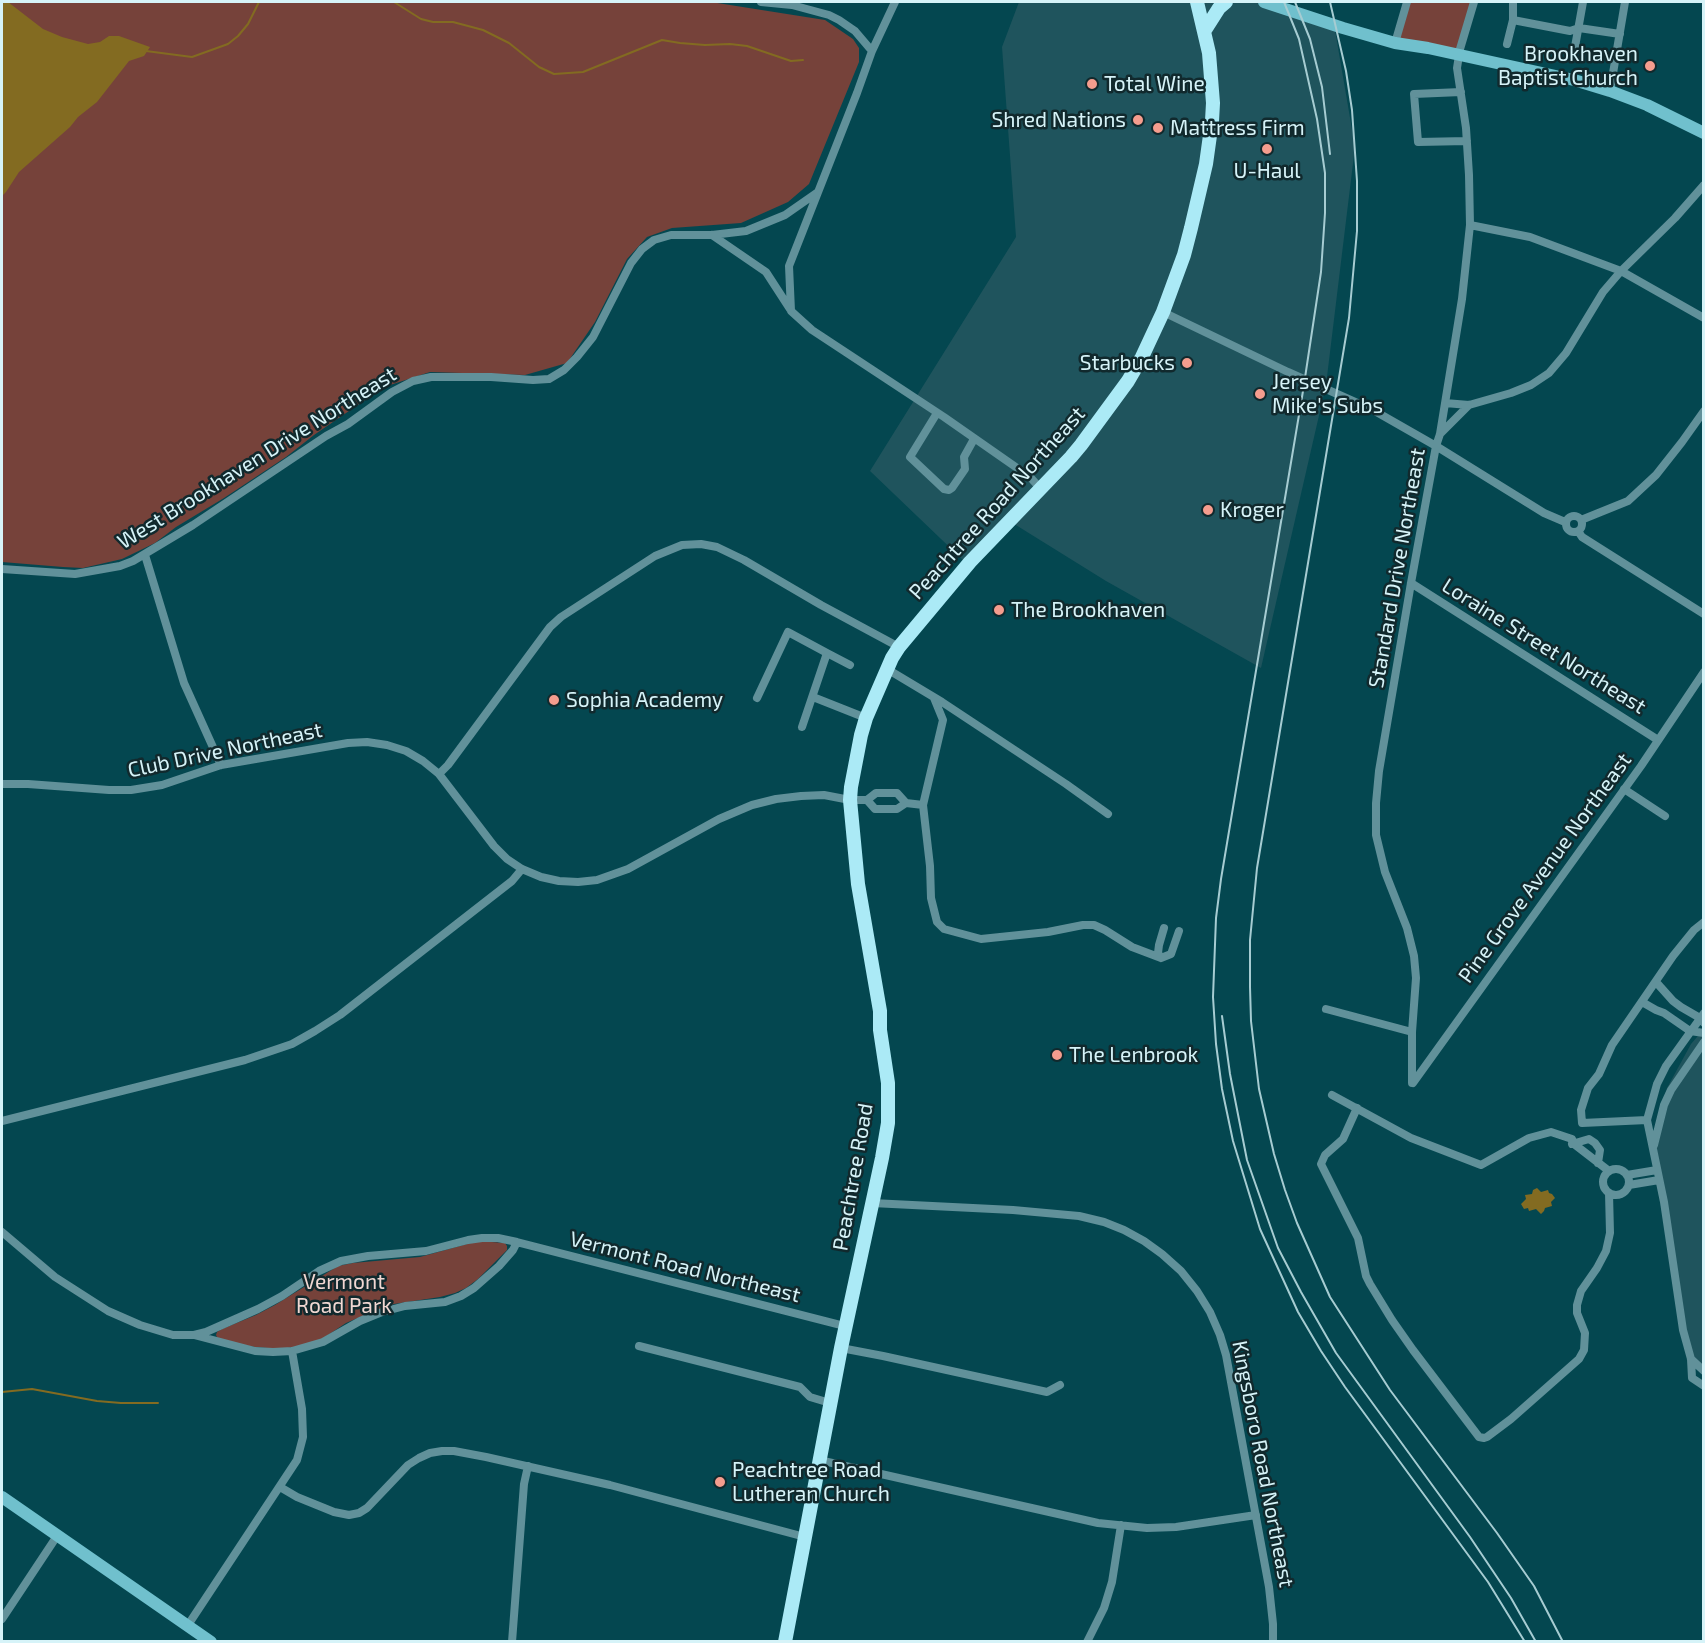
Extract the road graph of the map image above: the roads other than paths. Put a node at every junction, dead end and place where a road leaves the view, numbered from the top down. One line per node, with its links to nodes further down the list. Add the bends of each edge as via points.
1 (761, 2): 12 (street)
2 (808, 2): 12 (street)
3 (895, 2): 19 (street)
4 (1197, 2): 15 (highway, Peachtree Road Northeast)
5 (1226, 2): 15 (highway)
6 (1264, 2): 17 (main road)
7 (1407, 2): 17 (street)
8 (1474, 2): 20 (street, Standard Drive Northeast)
9 (1513, 2): 13 (street)
10 (1583, 2): 14 (street)
11 (1625, 2): 16 (street)
12 (792, 5): 19 (street, via 839,20)
13 (1513, 20): 14 (street, via 1570,31); 18 (street)
14 (1579, 28): 16 (street); 21 (street)
15 (1205, 30): 32 (highway, Peachtree Road Northeast, via 1213,103 1206,164 1184,255)
16 (1620, 34): 22 (street)
17 (1395, 43): 20 (main road)
18 (1507, 44)
19 (872, 51): 27 (street)
20 (1459, 56): 22 (main road); 23 (street, Standard Drive Northeast)
21 (1573, 58)
22 (1610, 91): 24 (main road)
23 (1461, 92): 25 (street, Standard Drive Northeast); 25 (street, via 1414,94 1418,142)
24 (1704, 133)
25 (1467, 141): 28 (street, Standard Drive Northeast)
26 (1704, 185): 30 (street)
27 (818, 192): 29 (street, West Brookhaven Drive Northeast, via 785,215 746,231); 31 (street, via 789,266)
28 (1470, 225): 30 (street, via 1530,237); 34 (street, Standard Drive Northeast)
29 (712, 234): 31 (street, via 766,272); 45 (street, West Brookhaven Drive Northeast, via 671,235 642,249 631,262 593,337 564,370 549,379 431,377 401,386)
30 (1621, 271): 33 (street); 35 (street, via 1549,373 1531,385)
31 (791, 311): 37 (street, via 812,330)
32 (1163, 312): 40 (street, via 1373,410); 41 (highway, Peachtree Road Northeast, via 1116,399 1071,457)
33 (1704, 318)
34 (1445, 403): 35 (street); 38 (street, Standard Drive Northeast)
35 (1469, 405): 38 (street)
36 (1704, 411): 42 (street, via 1656,475 1628,501)
37 (937, 413): 39 (street); 39 (street, via 910,458 944,489 952,488 965,469 964,457)
38 (1440, 434): 40 (street, Standard Drive Northeast)
39 (974, 439): 41 (street)
40 (1436, 446): 43 (street, via 1544,513); 47 (street, Standard Drive Northeast)
41 (1040, 488): 49 (highway, Peachtree Road Northeast, via 970,562)
42 (1581, 520): 43 (street, via 1573,516); 44 (street)
43 (1566, 522): 44 (street, via 1568,530)
44 (1578, 531): 48 (street)
45 (145, 555): 46 (street, West Brookhaven Drive Northeast, via 120,566 75,574); 60 (street, via 184,683)
46 (2, 569)
47 (1411, 583): 59 (street, Loraine Street Northeast); 78 (street, Standard Drive Northeast, via 1379,771 1376,834 1414,956)
48 (1704, 614)
49 (899, 648): 52 (highway, Peachtree Road Northeast); 61 (street, via 717,547 682,545 655,556 550,627)
50 (827, 653): 51 (street); 54 (street); 55 (street, via 788,632)
51 (850, 664)
52 (887, 669): 56 (street); 57 (highway, Peachtree Road Northeast)
53 (1704, 672): 59 (street, Pine Grove Avenue Northeast)
54 (813, 697): 57 (street); 58 (street)
55 (757, 698)
56 (934, 698): 67 (street, via 943,720); 68 (street)
57 (866, 718): 64 (highway, Peachtree Road)
58 (802, 727)
59 (1658, 740): 63 (street, Pine Grove Avenue Northeast)
60 (221, 765): 61 (street, Club Drive Northeast, via 368,742 406,751); 62 (street, Club Drive Northeast, via 162,785 131,790)
61 (439, 774): 70 (street, Club Drive Northeast, via 494,846)
62 (2, 784)
63 (1624, 789): 69 (street); 81 (street, Pine Grove Avenue Northeast)
64 (850, 800): 65 (street, Club Drive Northeast); 70 (street, Club Drive Northeast, via 801,796 752,805 628,869 597,880 559,881); 95 (highway, Peachtree Road, via 858,884 888,1083 888,1123)
65 (867, 801): 66 (street, via 875,809 897,809); 66 (street, via 876,793 897,794)
66 (906, 803): 67 (street)
67 (923, 805): 72 (street, via 931,898 937,922 944,929 981,939 1094,926)
68 (1108, 814)
69 (1665, 816)
70 (522, 869): 85 (street, via 512,881 340,1015 292,1044 245,1060)
71 (1704, 922): 73 (street)
72 (1161, 958): 72 (street, via 1172,954 1177,936 1163,932 1158,953)
73 (1656, 982): 74 (street); 76 (street, via 1681,1007)
74 (1642, 1002): 77 (street); 84 (street, via 1612,1045 1588,1088 1581,1110 1582,1124)
75 (1326, 1009): 78 (street)
76 (1702, 1018): 77 (street)
77 (1690, 1031): 79 (street); 84 (street, via 1657,1084)
78 (1412, 1032): 81 (street, Standard Drive Northeast)
79 (1704, 1033)
80 (1704, 1042): 87 (street, via 1667,1097)
81 (1412, 1083)
82 (1332, 1095): 83 (street)
83 (1357, 1108): 86 (street, via 1411,1138 1481,1165 1529,1138 1551,1132 1572,1139); 94 (street, via 1343,1139 1321,1164 1358,1238 1370,1284 1413,1350 1479,1437 1487,1437 1511,1419 1579,1359 1584,1350 1585,1333 1577,1305 1606,1251)
84 (1647, 1120): 87 (street)
85 (2, 1121)
86 (1575, 1144): 88 (street); 88 (street, via 1589,1140 1595,1143 1600,1150)
87 (1653, 1148): 89 (street)
88 (1598, 1163): 90 (street)
89 (1657, 1170): 91 (street); 92 (street)
90 (1609, 1171): 91 (street, via 1620,1169); 94 (street, via 1603,1182)
91 (1627, 1175): 93 (street)
92 (1659, 1180): 93 (street); 103 (street)
93 (1629, 1185): 94 (street, via 1621,1194)
94 (1610, 1193)
95 (872, 1203): 98 (highway, Peachtree Road); 112 (street, Kingsboro Road Northeast, via 1079,1216 1124,1230 1162,1254 1197,1291 1220,1335 1231,1373)
96 (2, 1232): 99 (street, Vermont Road Northeast, via 55,1277 108,1311 174,1335)
97 (517, 1242): 98 (street, Vermont Road Northeast); 99 (street, Vermont Road Northeast, via 479,1238 426,1251 341,1261 258,1309); 102 (street, Vermont Road Northeast, via 499,1266 461,1296 382,1312 323,1342)
98 (845, 1326): 101 (highway, Peachtree Road)
99 (194, 1335): 102 (street, Vermont Road Northeast, via 255,1351)
100 (639, 1346): 107 (street, via 800,1387 810,1397)
101 (841, 1348): 105 (street, via 1047,1392); 107 (highway, Peachtree Road)
102 (292, 1351): 110 (street, via 303,1437 297,1460)
103 (1691, 1359): 104 (street); 106 (street, via 1692,1378)
104 (1704, 1371)
105 (1060, 1385)
106 (1704, 1386)
107 (830, 1403): 108 (highway, Peachtree Road)
108 (819, 1460): 113 (street, via 1063,1516); 115 (highway, Peachtree Road)
109 (528, 1466): 110 (street, via 454,1451 430,1453 408,1465 367,1508 350,1515 334,1512); 115 (street); 119 (street)
110 (280, 1487): 117 (street)
111 (2, 1497): 114 (main road)
112 (1256, 1515): 113 (street, via 1176,1527); 122 (street, Kingsboro Road Northeast, via 1269,1587)
113 (1121, 1525): 121 (street, via 1112,1582)
114 (57, 1536): 116 (street); 117 (main road)
115 (805, 1537): 120 (highway, Peachtree Road)
116 (2, 1619)
117 (188, 1625): 118 (main road)
118 (211, 1641)
119 (512, 1641)
120 (785, 1641)
121 (1087, 1641)
122 (1273, 1641)

